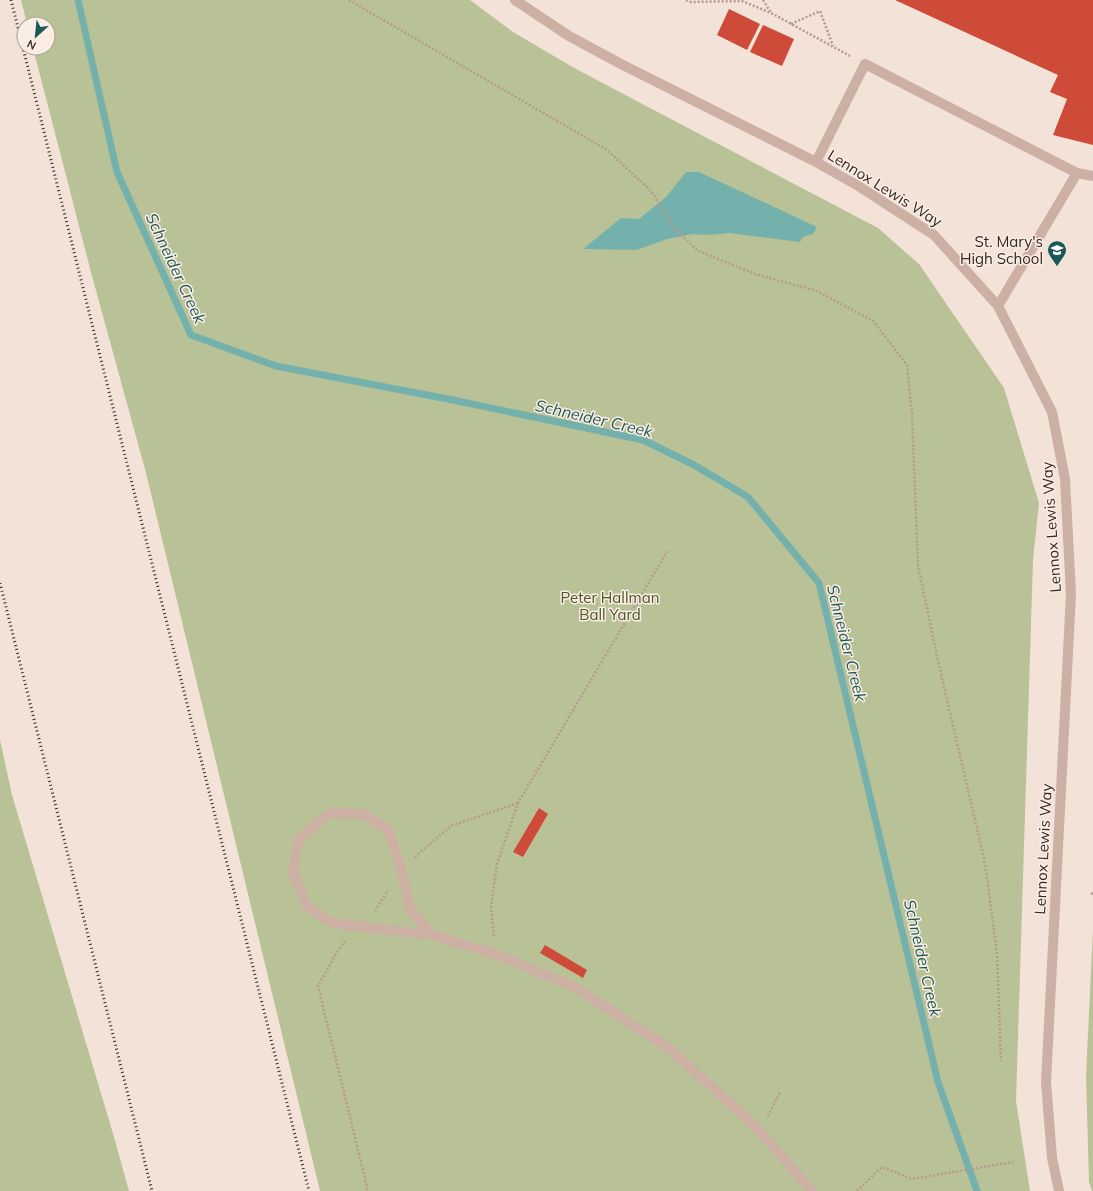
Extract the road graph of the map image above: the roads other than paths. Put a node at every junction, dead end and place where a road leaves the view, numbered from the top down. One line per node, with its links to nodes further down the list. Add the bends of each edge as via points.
1 (515, 0): 2 (street, Lennox Lewis Way, via 569,36 621,64)
2 (816, 162): 3 (street, via 866,64); 5 (street, Lennox Lewis Way, via 934,235)
3 (1077, 173): 4 (street); 5 (street)
4 (1093, 176)
5 (998, 306): 8 (street, Lennox Lewis Way, via 1052,412 1065,479 1071,594 1046,1082 1052,1158)
6 (432, 935): 6 (street, via 410,909 401,868 388,830 362,814 330,813 298,840 293,873 307,906 332,923); 7 (street, via 495,954 575,987 670,1049 761,1132)
7 (812, 1191)
8 (1059, 1191)

